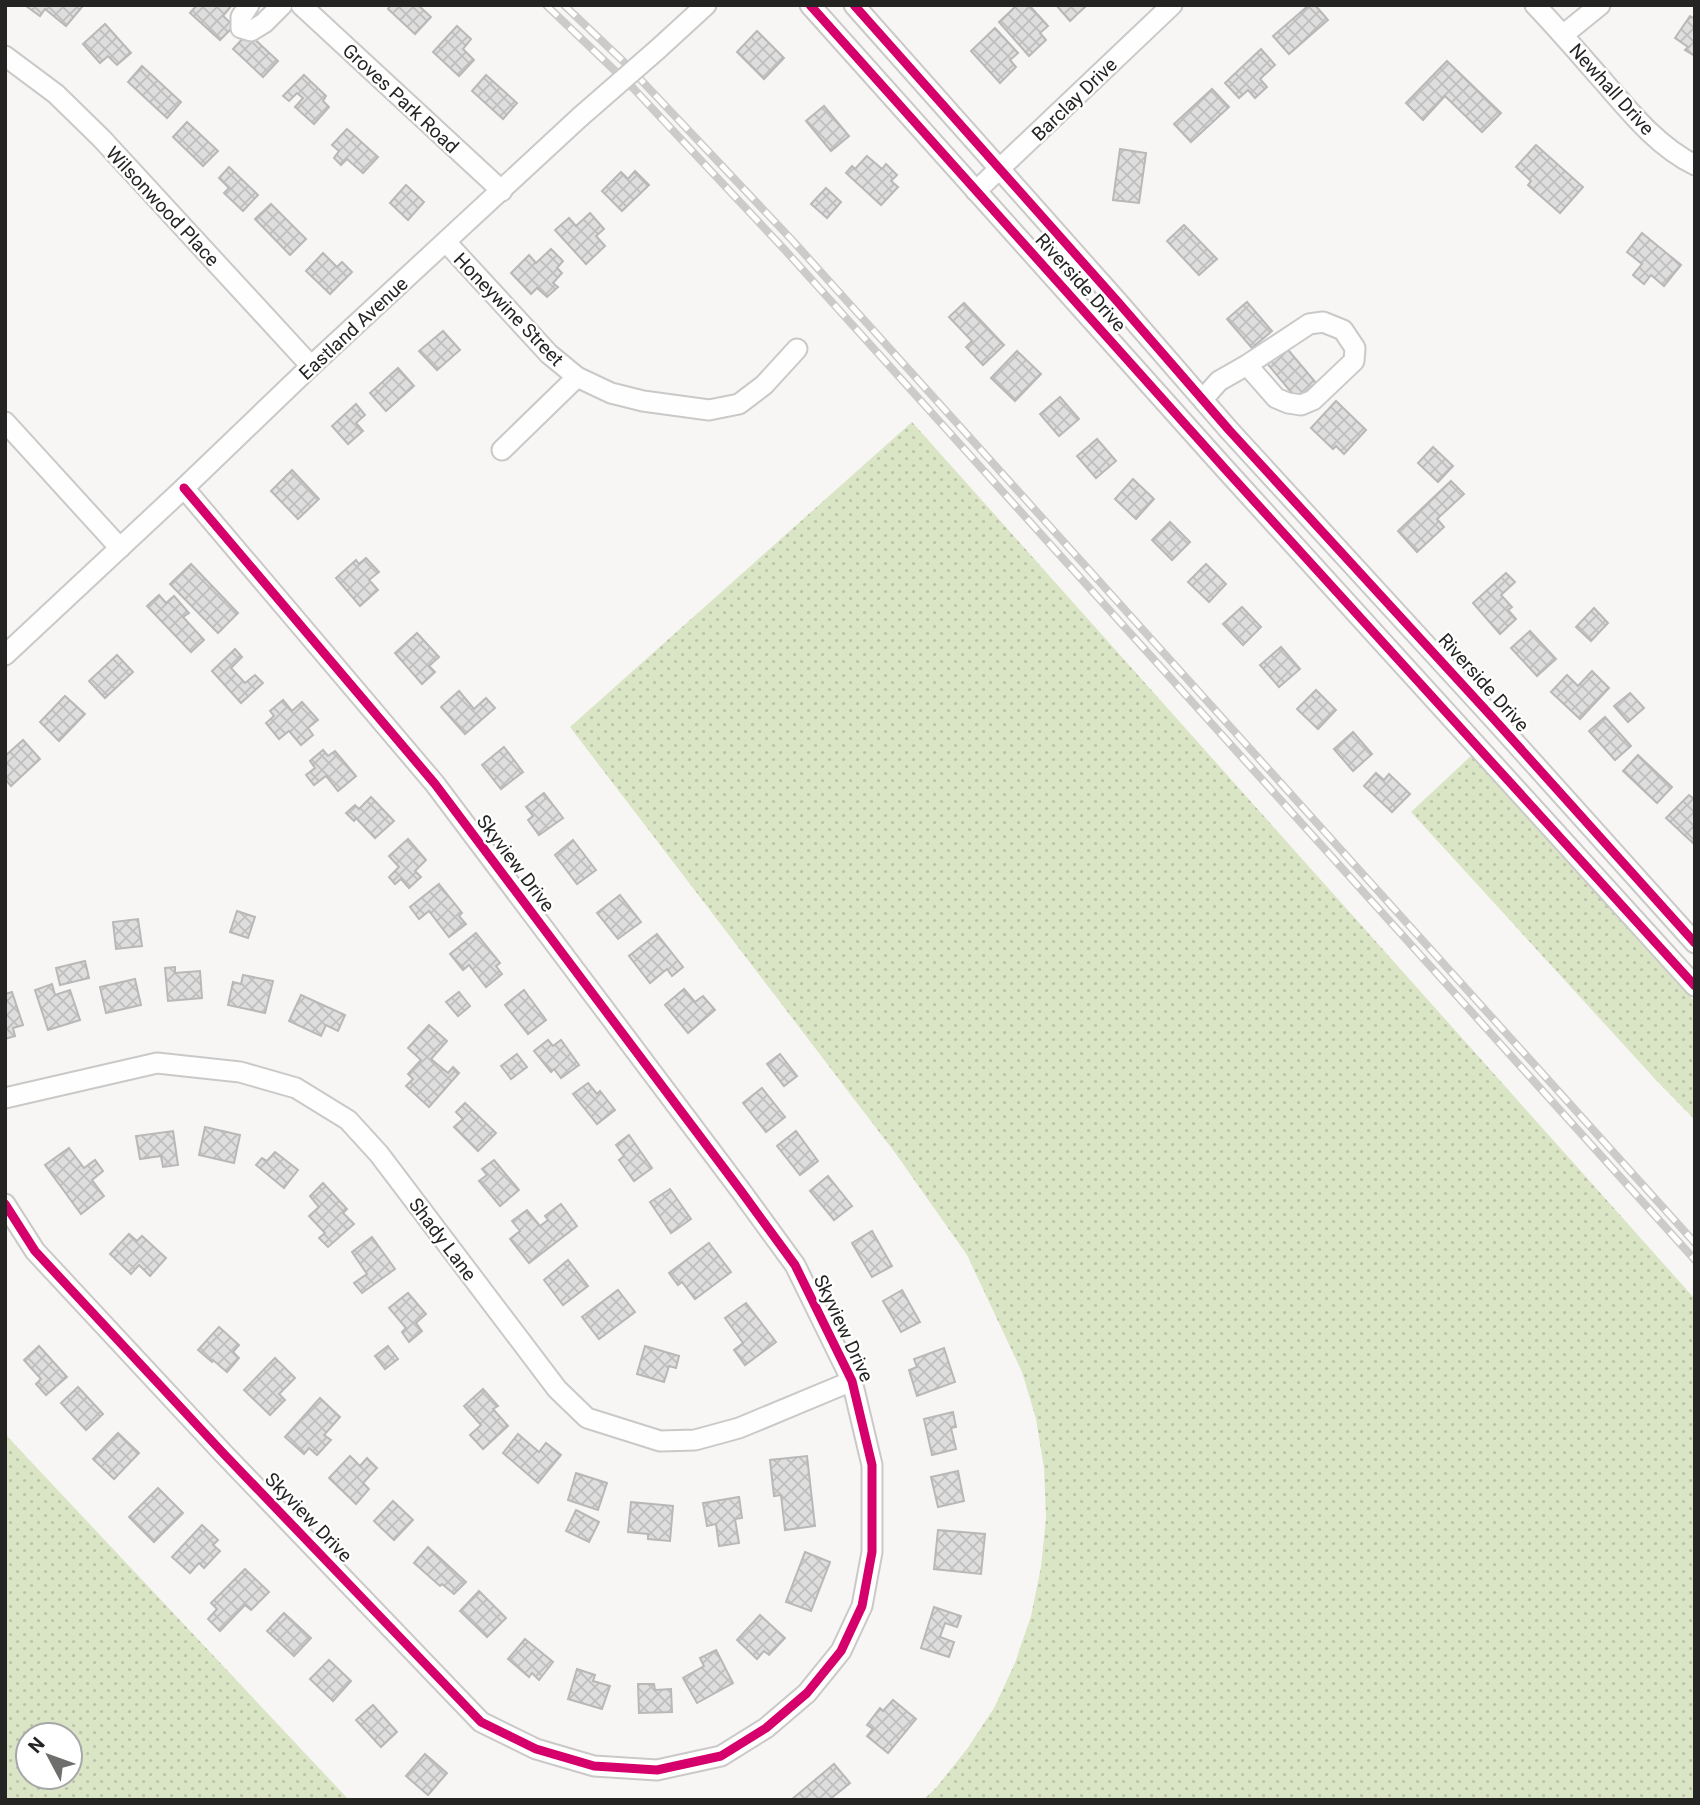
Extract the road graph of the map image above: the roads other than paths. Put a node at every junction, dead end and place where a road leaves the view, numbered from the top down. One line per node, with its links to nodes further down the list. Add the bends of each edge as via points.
1 (249, 5): 2 (street, via 241,16 241,29 251,31)
2 (282, 5)
3 (301, 5): 14 (street, Groves Park Road)
4 (706, 5): 14 (street, Eastland Avenue, bridge)
5 (810, 5): 15 (street, Riverside Drive)
6 (854, 5): 13 (street, Riverside Drive)
7 (1172, 5): 13 (street, Barclay Drive)
8 (1535, 5): 10 (street, Newhall Drive)
9 (1600, 5): 10 (street)
10 (1563, 35): 12 (street, Newhall Drive, via 1631,114 1677,156)
11 (5, 56): 19 (street, Wilsonwood Place, via 56,94 102,139)
12 (1695, 165)
13 (1000, 169): 15 (street, Barclay Drive); 21 (street, Riverside Drive)
14 (502, 191): 16 (street, Eastland Avenue)
15 (976, 191): 28 (street, Riverside Drive)
16 (446, 242): 19 (street, Eastland Avenue); 20 (street, Honeywine Street, via 549,354)
17 (797, 349): 20 (street, Honeywine Street, via 764,385 738,404 709,410 621,396)
18 (1247, 365): 18 (street, via 1309,324 1323,322 1343,330 1355,348 1354,361 1313,400 1301,405 1276,398); 21 (street, via 1219,381)
19 (311, 366): 24 (street, Eastland Avenue)
20 (577, 377): 23 (street)
21 (1203, 399): 27 (street, Riverside Drive)
22 (5, 422): 25 (street)
23 (502, 450)
24 (184, 488): 25 (street, Eastland Avenue); 33 (street, Skyview Drive, via 435,784 724,1169 795,1265)
25 (120, 548): 26 (street, Eastland Avenue)
26 (5, 655)
27 (1492, 717): 28 (street); 29 (street, Riverside Drive)
28 (1470, 737): 30 (street, Riverside Drive)
29 (1693, 938)
30 (1695, 986)
31 (5, 1098): 33 (street, Shady Lane, via 158,1063 240,1072 296,1088 348,1120 379,1154 556,1389 587,1418 660,1441 695,1440 739,1428)
32 (5, 1204): 33 (street, Skyview Drive, via 45,1261 481,1722 536,1749 594,1766 657,1770 721,1756 766,1728 807,1693 841,1651 862,1606 872,1552 872,1465)
33 (852, 1381)

